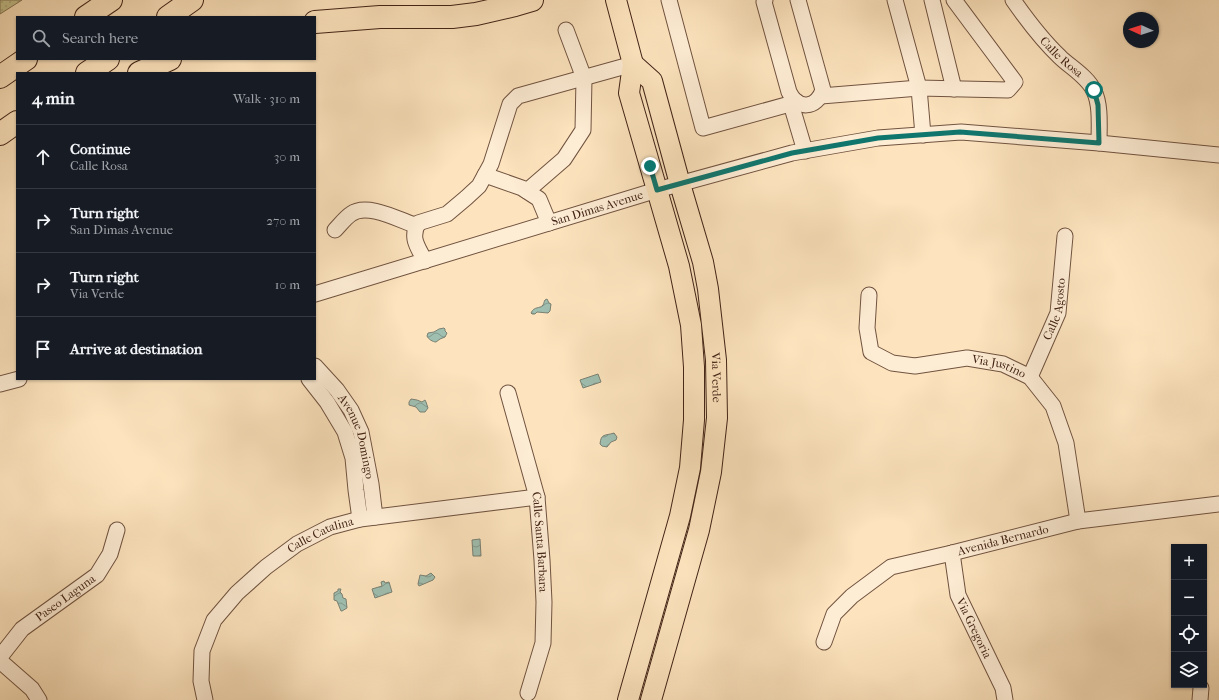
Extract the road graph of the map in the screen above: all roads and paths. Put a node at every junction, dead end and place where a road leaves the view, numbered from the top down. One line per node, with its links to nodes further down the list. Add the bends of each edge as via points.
1 (111, 0): 12 (highway)
2 (192, 0): 13 (highway)
3 (532, 0): 14 (highway, via 476,14 452,17 380,17)
4 (616, 0): 19 (main road, Via Verde)
5 (669, 0): 27 (street, via 703,128)
6 (765, 0): 27 (street)
7 (798, 0): 26 (street, via 823,90)
8 (895, 0): 24 (street)
9 (932, 0): 25 (street)
10 (954, 0): 25 (street, via 1015,82 1008,90)
11 (1013, 0): 33 (street, Calle Rosa, via 1037,33 1094,90 1098,105)
12 (87, 16)
13 (169, 16)
14 (316, 22)
15 (566, 30): 23 (street)
16 (25, 60): 22 (highway)
17 (106, 60): 20 (highway)
18 (168, 60): 21 (highway)
19 (633, 64): 23 (street); 37 (main road, Via Verde, via 652,81); 38 (main road, Via Verde, via 629,93)
20 (88, 72)
21 (141, 72)
22 (0, 77)
23 (584, 78): 36 (street, via 518,96 510,104 491,164); 39 (street, via 583,130 564,159)
24 (919, 88): 25 (street); 26 (street); 31 (street)
25 (954, 89)
26 (821, 96): 27 (street, via 810,104)
27 (794, 103): 34 (street)
28 (16, 123): 29 (highway)
29 (0, 134)
30 (16, 135): 32 (highway)
31 (923, 135): 33 (street, San Dimas Avenue, via 960,132); 34 (street, San Dimas Avenue, via 878,138)
32 (0, 143)
33 (1099, 143): 35 (street, San Dimas Avenue)
34 (804, 151): 37 (street, San Dimas Avenue)
35 (1219, 155)
36 (485, 175): 39 (street); 41 (street, via 479,186 447,214 418,223)
37 (680, 184): 38 (street, San Dimas Avenue); 66 (main road, Via Verde, via 703,262 708,289 716,360 716,418 711,472 699,530)
38 (657, 190): 40 (street, San Dimas Avenue); 65 (main road, Via Verde, via 679,266 691,325 694,420 690,468 680,516)
39 (528, 191): 40 (street, via 539,199)
40 (549, 223): 44 (street, San Dimas Avenue)
41 (417, 226): 42 (street, via 376,211 363,210 351,214); 44 (street, via 414,230 414,239)
42 (335, 230)
43 (1065, 236): 48 (street, Calle Agosto, via 1058,313)
44 (425, 261): 45 (street, San Dimas Avenue)
45 (316, 294)
46 (869, 295): 48 (street, Via Justino, via 867,328 871,352 892,363 915,366 967,358 1004,364)
47 (316, 367): 55 (street, Avenue Domingo, via 351,410 361,432 371,484)
48 (1030, 377): 56 (street, Via Justino, via 1053,406 1066,443)
49 (16, 380): 51 (street)
50 (310, 380): 55 (street, Avenue Domingo, via 345,432 353,458 356,490)
51 (0, 384)
52 (508, 393): 53 (street, Calle Santa Barbara)
53 (537, 497): 55 (street, Calle Catalina); 62 (street, Calle Santa Barbara, via 544,602 543,643)
54 (1219, 504): 56 (street, Avenida Bernardo)
55 (368, 518): 64 (street, Calle Catalina, via 330,527 297,544 237,593 214,620 202,651 201,681)
56 (1078, 521): 58 (street, Avenida Bernardo)
57 (117, 530): 60 (street, Paseo Laguna, via 110,554 97,575 22,629)
58 (952, 553): 59 (street, Avenida Bernardo, via 891,567 852,596 834,614); 67 (street, Via Gregoria, via 958,595 1003,688)
59 (824, 642)
60 (0, 657)
61 (0, 661): 63 (street, via 32,689)
62 (528, 694)
63 (39, 700)
64 (205, 700)
65 (628, 700)
66 (651, 700)
67 (1005, 700)

